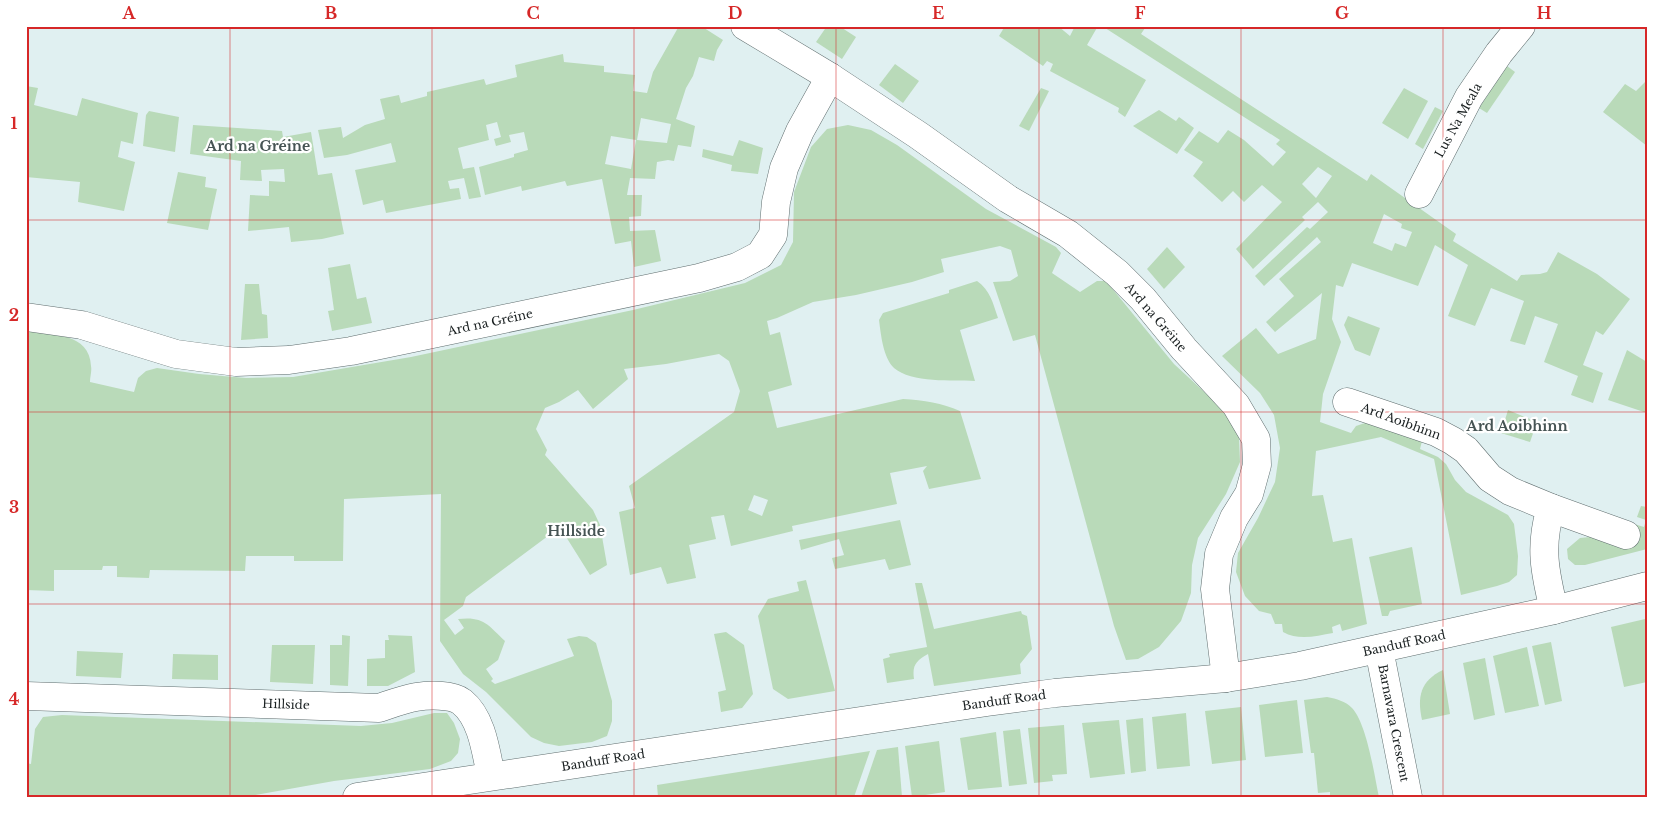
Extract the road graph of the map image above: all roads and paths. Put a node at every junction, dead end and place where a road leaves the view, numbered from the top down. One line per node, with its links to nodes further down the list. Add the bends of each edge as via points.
1 (745, 26): 3 (street, Ard na Gréine)
2 (1521, 26): 4 (street, Lus Na Meala, via 1469,97)
3 (830, 77): 5 (street, Ard na Gréine, via 784,168 773,235 760,255 737,267 699,278 361,349 289,360 236,362 176,354 82,325); 12 (street, Ard na Gréine, via 1008,200 1068,234 1117,273 1236,404 1256,439 1257,465 1248,494 1234,518 1220,554 1215,589)
4 (1419, 194)
5 (26, 316)
6 (1347, 402): 7 (street, Ard Aoibhinn, via 1436,432 1466,450 1490,478 1510,491)
7 (1552, 508): 8 (street, Ard Aoibhinn); 10 (street, via 1546,525 1544,556)
8 (1626, 535)
9 (1647, 586): 10 (street, Banduff Road)
10 (1554, 610): 11 (street, Banduff Road)
11 (1379, 649): 12 (street, Banduff Road); 16 (street, Barnavara Crescent)
12 (1226, 678): 14 (street, Banduff Road, via 987,702)
13 (26, 696): 14 (street, Hillside, via 379,708 416,697 442,695 461,701 477,721)
14 (491, 776): 15 (street, Banduff Road)
15 (357, 797)
16 (1408, 797)

